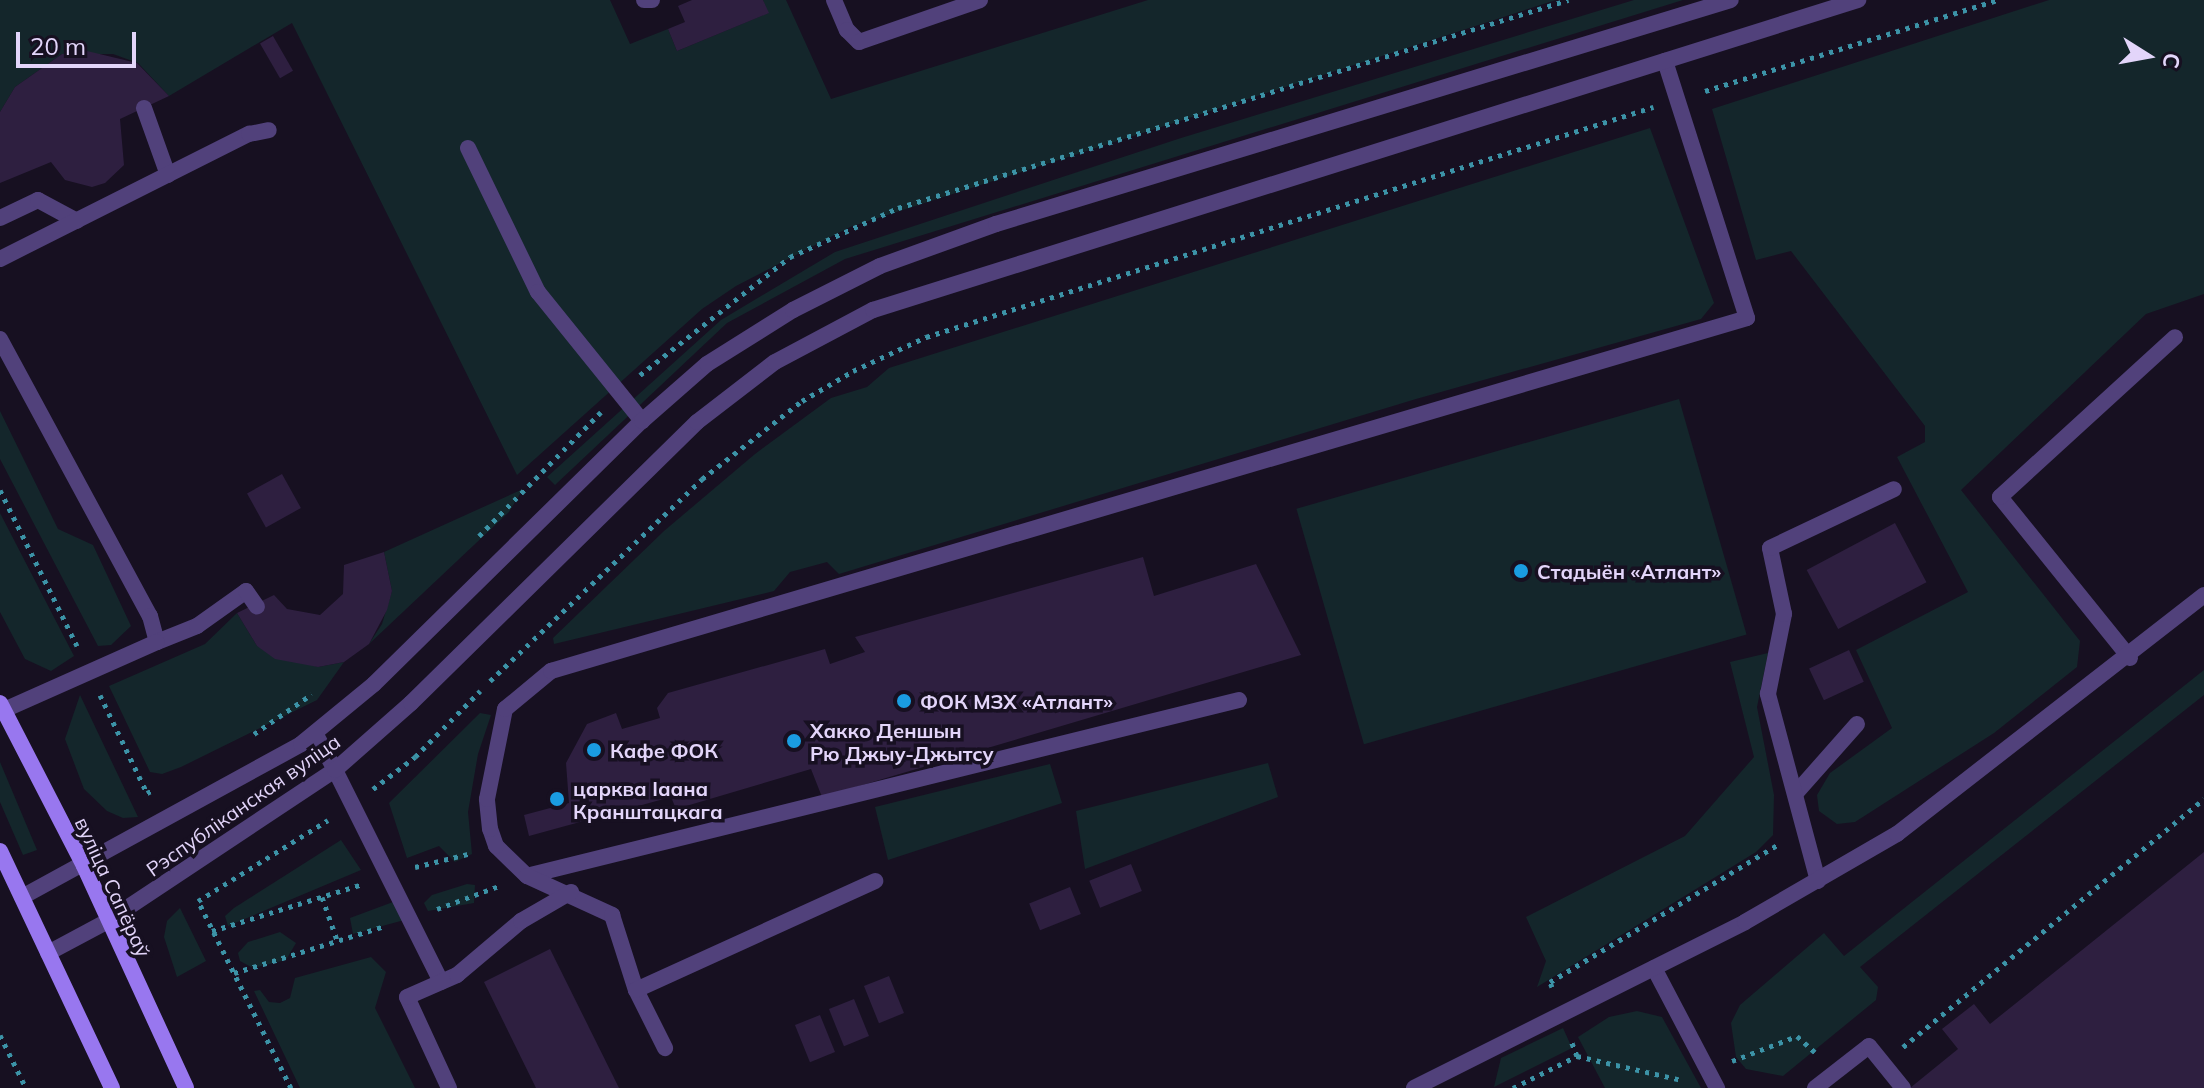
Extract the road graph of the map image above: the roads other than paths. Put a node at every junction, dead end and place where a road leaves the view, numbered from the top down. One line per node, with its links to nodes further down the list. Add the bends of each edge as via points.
1 (644, 0): 2 (street)
2 (652, 0)
3 (834, 0): 4 (street, via 847,30 859,42)
4 (980, 0)
5 (1731, 0): 17 (street, Рэспубліканская вуліца, via 1095,193 880,266 793,310 707,364)
6 (1858, 0): 7 (street, Рэспубліканская вуліца)
7 (1665, 61): 27 (street, Рэспубліканская вуліца, via 873,310 775,362 697,422 411,703); 31 (street, via 1747,318 551,671 505,709 487,799 496,846)
8 (144, 108): 11 (street)
9 (269, 130): 11 (street, via 249,134)
10 (468, 148): 17 (street, via 538,292)
11 (168, 175): 13 (street)
12 (0, 218): 13 (street, via 38,200)
13 (77, 221): 14 (street)
14 (0, 259)
15 (2175, 337): 22 (street, via 2000,497)
16 (0, 339): 21 (street, via 150,616)
17 (642, 421): 26 (street, Рэспубліканская вуліца, via 374,684)
18 (1894, 489): 28 (street, via 1770,548 1784,614 1768,694)
19 (2204, 595): 22 (street)
20 (257, 607): 21 (street, via 246,591 197,626)
21 (157, 642): 24 (street)
22 (2130, 658): 33 (street, via 1954,795)
23 (1239, 700): 31 (street)
24 (2, 707): 30 (main road, вуліца Сапёраў)
25 (1857, 724): 28 (street)
26 (315, 733): 27 (street); 30 (street, Рэспубліканская вуліца)
27 (335, 770): 36 (street, Рэспубліканская вуліца); 39 (street)
28 (1796, 793): 33 (street)
29 (0, 851): 35 (main road)
30 (84, 866): 35 (street, Рэспубліканская вуліца); 36 (main road, вуліца Сапёраў)
31 (527, 876): 34 (street)
32 (875, 881): 40 (street)
33 (1818, 881): 38 (street)
34 (571, 892): 39 (street, via 521,921); 40 (street, via 612,915)
35 (22, 897): 37 (main road)
36 (106, 922): 37 (street, Рэспубліканская вуліца); 43 (main road, вуліца Сапёраў)
37 (48, 953): 42 (main road)
38 (1654, 968): 45 (street); 46 (street)
39 (441, 982): 44 (street, via 407,997)
40 (636, 990): 41 (street)
41 (665, 1048)
42 (112, 1088)
43 (186, 1088)
44 (449, 1088)
45 (1414, 1088)
46 (1717, 1088)
47 (1815, 1088): 48 (street, via 1869,1046)
48 (1903, 1088)

